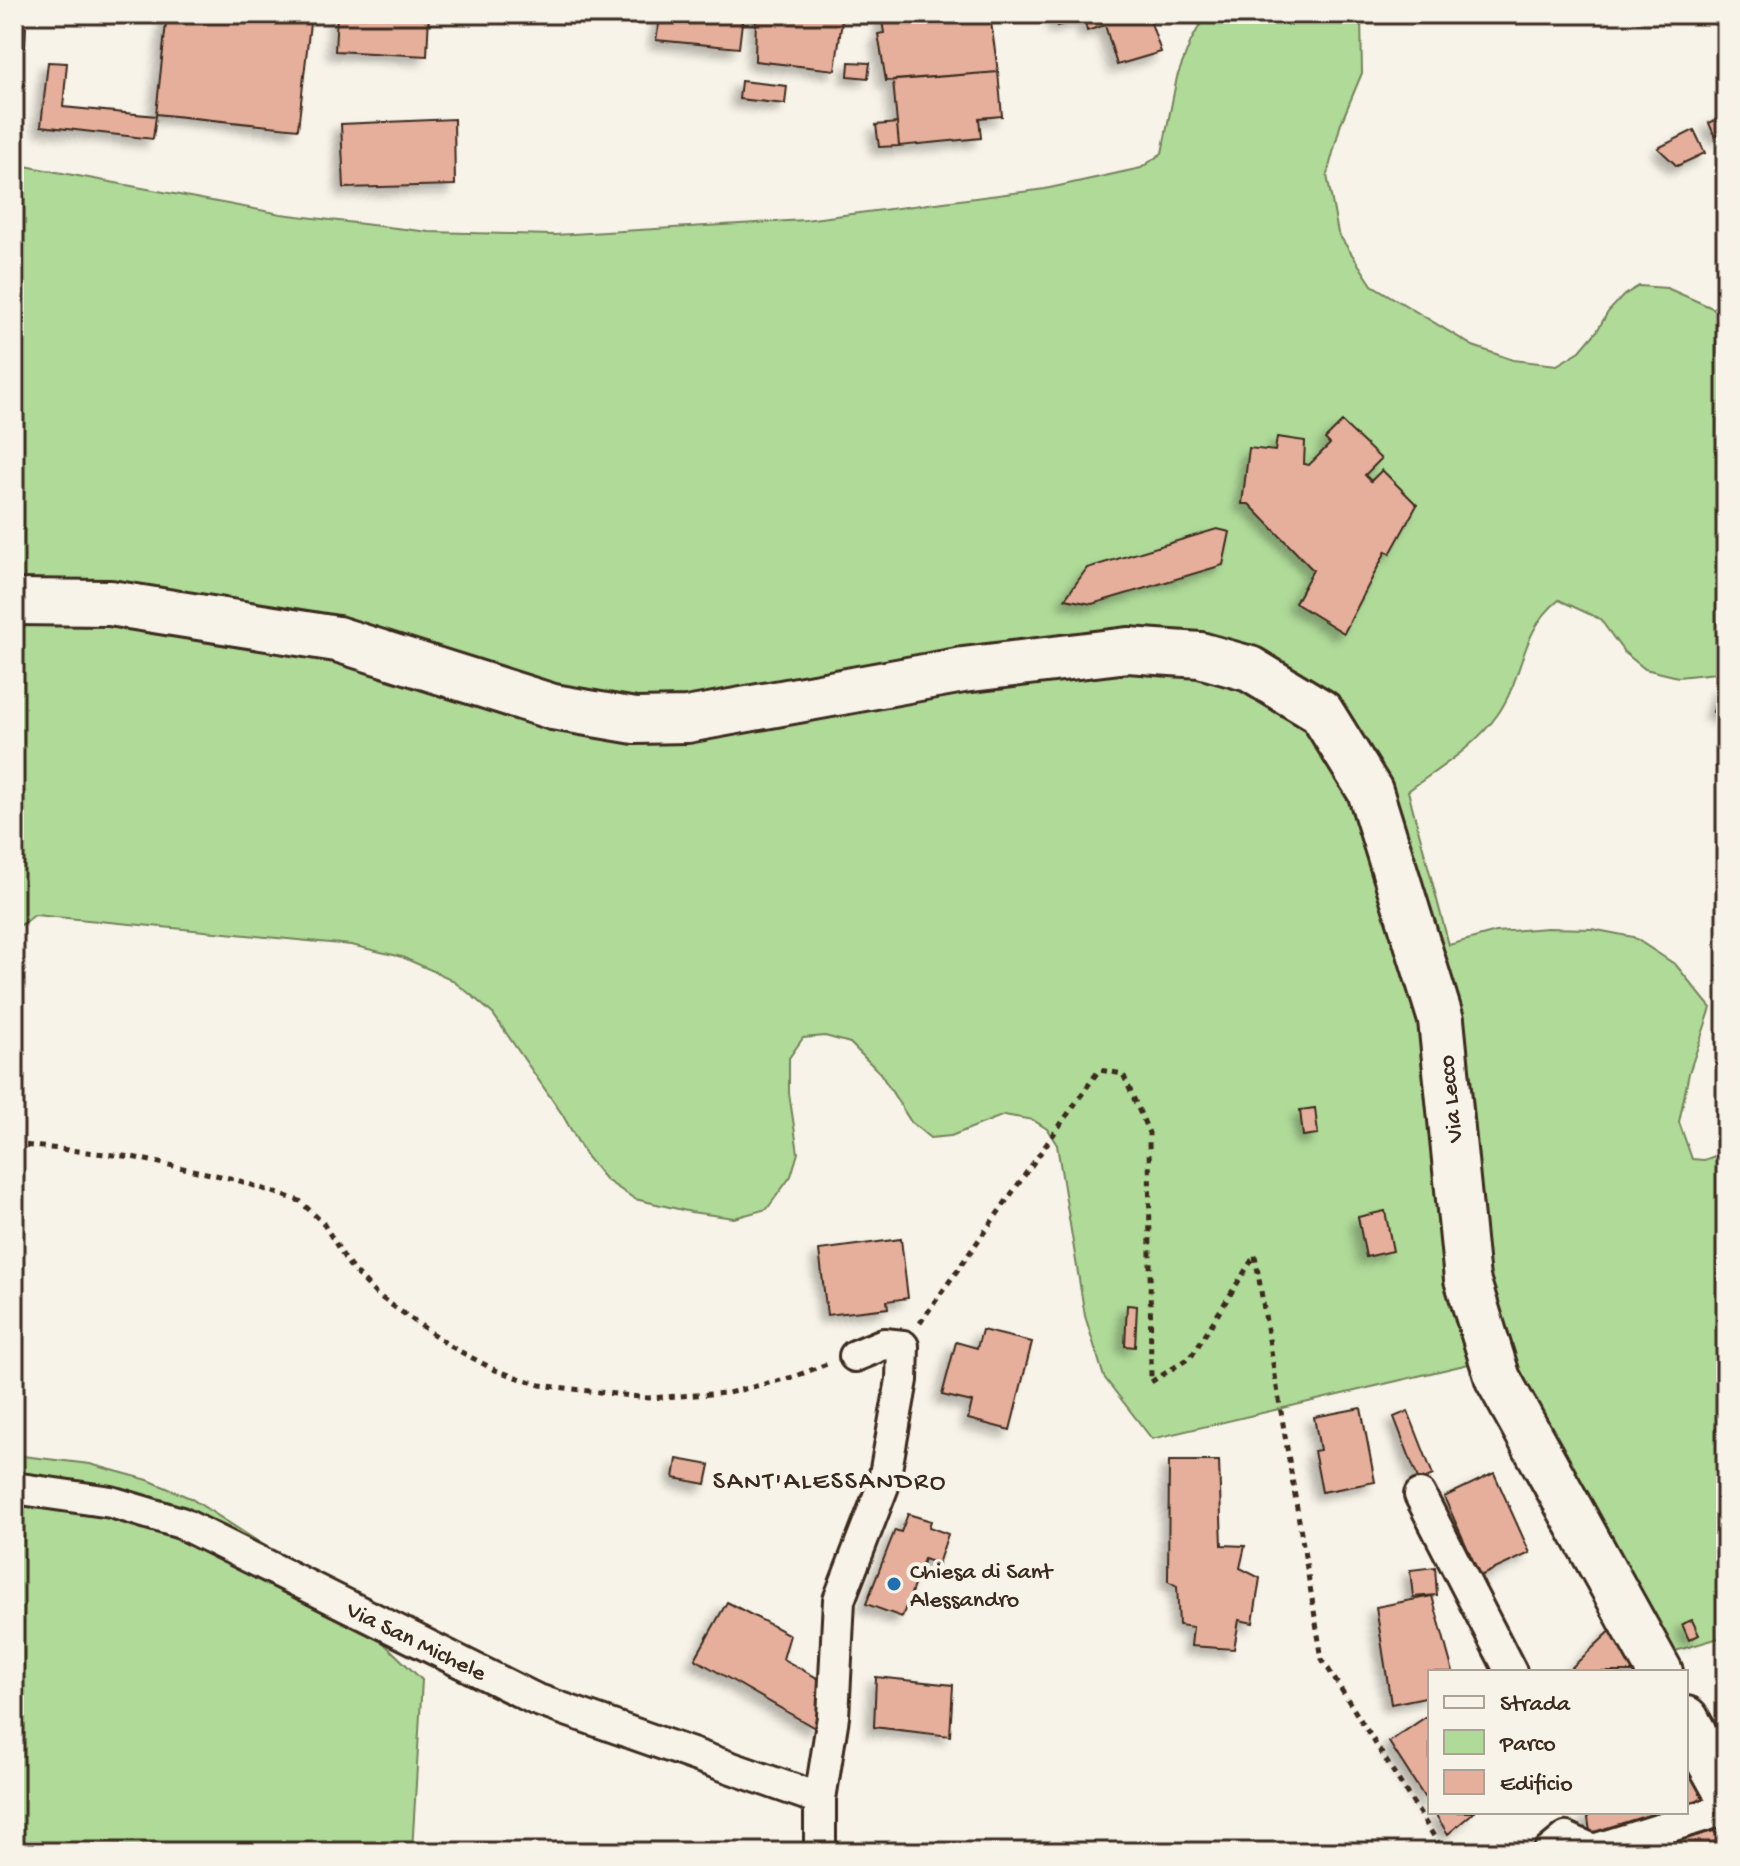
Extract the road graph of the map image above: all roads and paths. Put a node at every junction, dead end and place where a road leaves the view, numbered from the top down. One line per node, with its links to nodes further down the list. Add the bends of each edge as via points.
1 (14, 602): 8 (main road, Via Lecco, via 110,603 337,639 553,707 635,721 687,720 963,670 1128,650 1200,655 1250,669 1321,712 1370,791 1441,1020 1467,1279 1498,1379)
2 (14, 1144): 4 (path, via 132,1157 234,1179 300,1201 376,1294 461,1352 540,1385 648,1398 728,1393)
3 (903, 1346): 4 (street, via 884,1344); 11 (street, via 883,1486 839,1600 833,1717); 15 (path, via 1099,1070 1123,1074 1149,1133 1151,1382 1191,1357 1255,1255 1322,1659)
4 (855, 1356)
5 (14, 1488): 11 (street, Via San Michele, via 111,1502 181,1523 535,1699)
6 (1420, 1495): 7 (street)
7 (1510, 1670)
8 (1659, 1670)
9 (1688, 1723): 10 (main road)
10 (1726, 1791)
11 (820, 1799): 14 (street)
12 (1726, 1809): 13 (street, via 1593,1850)
13 (1560, 1834)
14 (820, 1852)
15 (1444, 1852)

